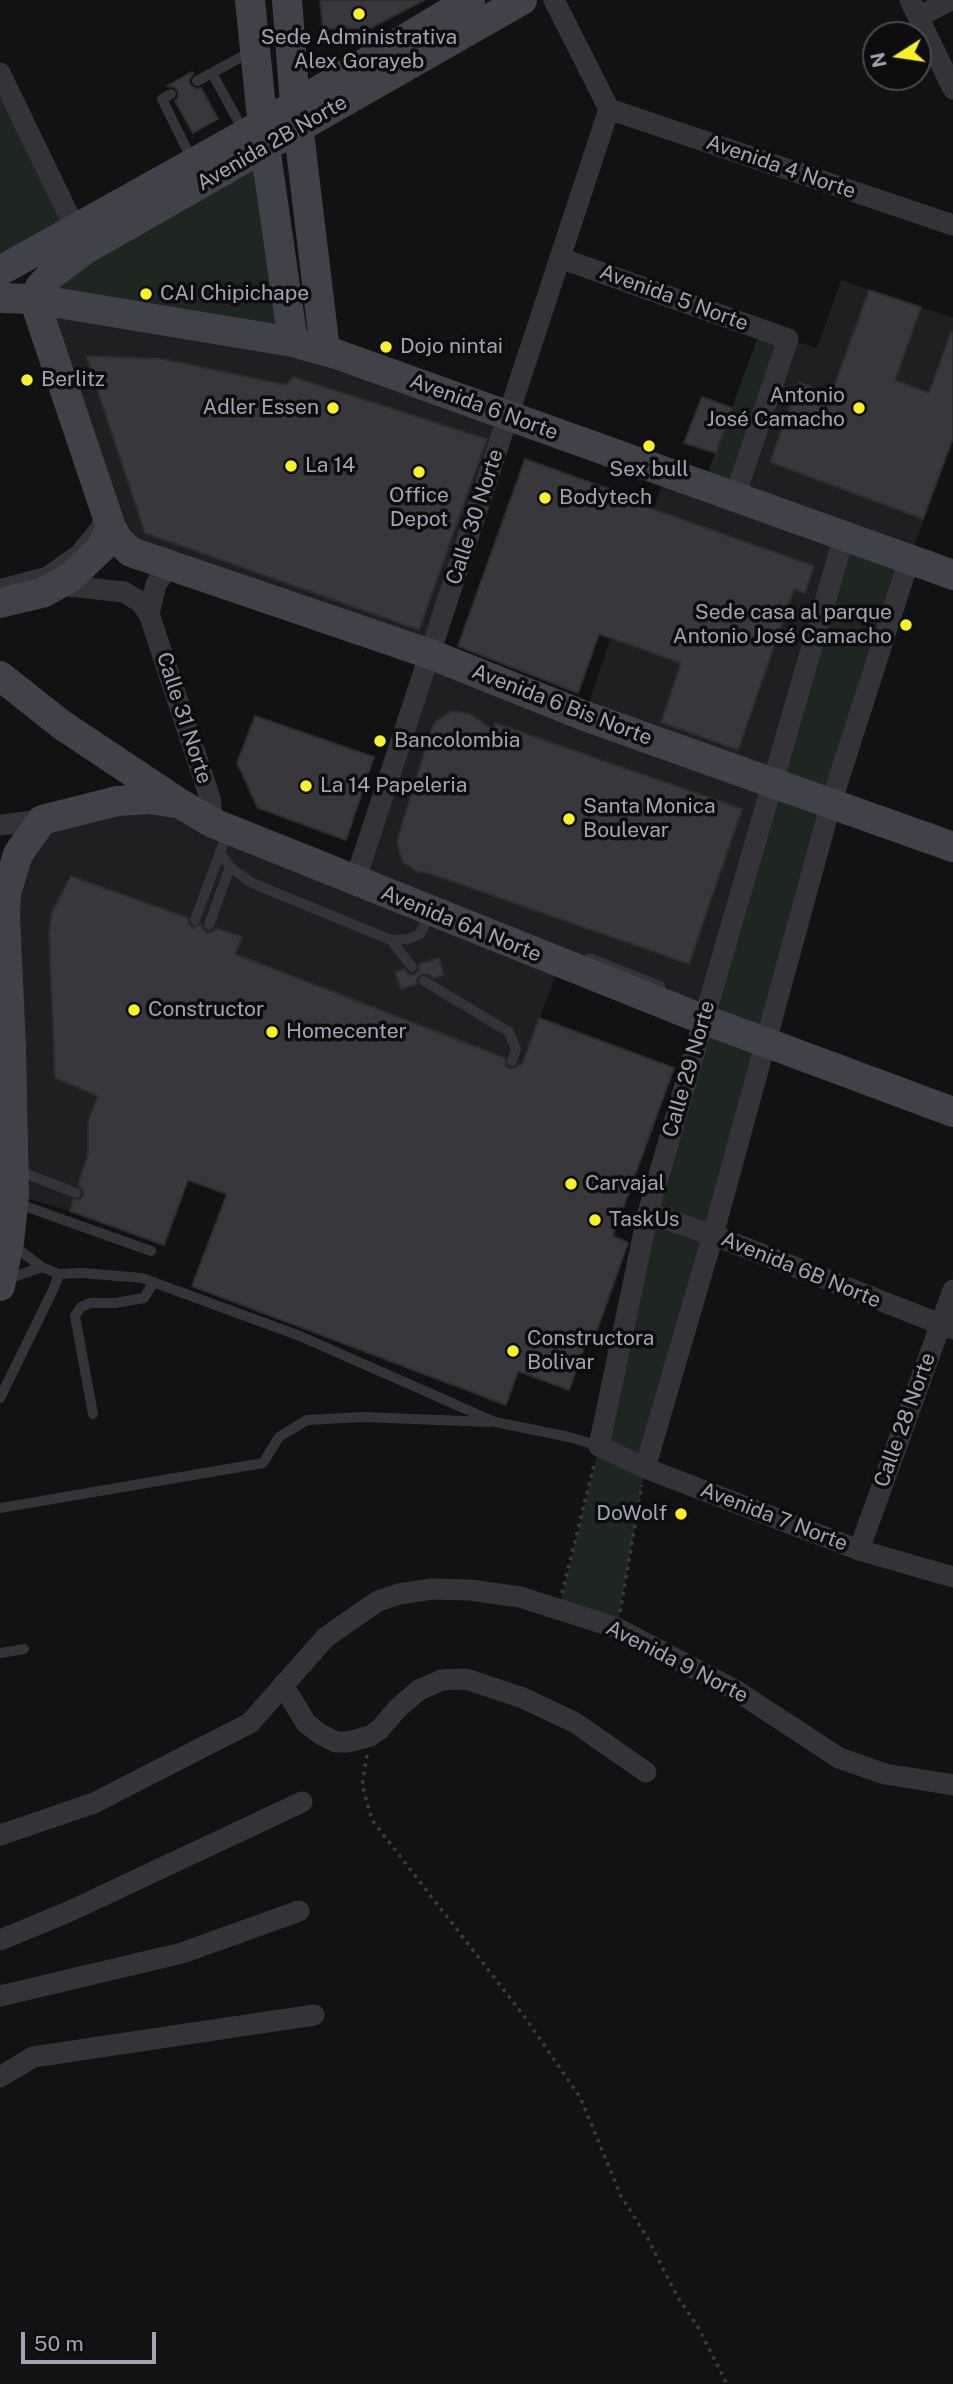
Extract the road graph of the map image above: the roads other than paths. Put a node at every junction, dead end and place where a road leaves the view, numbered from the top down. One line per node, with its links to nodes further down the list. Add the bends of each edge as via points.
1 (250, 0): 8 (street)
2 (287, 0): 15 (street)
3 (470, 0): 15 (street, Avenida 2B Norte)
4 (522, 0): 15 (street, Avenida 2B Norte)
5 (554, 0): 14 (street)
6 (951, 0): 7 (street)
7 (914, 8): 11 (street)
8 (255, 50): 10 (lane); 16 (street)
9 (0, 73): 19 (street)
10 (212, 73): 12 (lane); 16 (lane)
11 (950, 77)
12 (197, 80)
13 (171, 94): 17 (lane, via 162,99)
14 (609, 109): 18 (street, Avenida 4 Norte); 20 (street, Calle 30 Norte)
15 (297, 115): 16 (street, Avenida 2B Norte); 25 (street)
16 (258, 135): 17 (street, Avenida 2B Norte); 23 (street, Avenida 2B Norte, via 86,249 53,274); 24 (street)
17 (194, 163): 19 (street, Avenida 2B Norte)
18 (953, 225)
19 (76, 229): 21 (street, Avenida 2B Norte)
20 (560, 258): 26 (street, Calle 30 Norte); 27 (street, Avenida 5 Norte, via 788,339)
21 (0, 271)
22 (0, 298): 23 (street, Avenida 6 Norte)
23 (34, 299): 24 (street, Avenida 6 Norte); 28 (street)
24 (293, 342): 25 (street, Avenida 6 Norte)
25 (325, 350): 26 (street, Avenida 6 Norte)
26 (508, 416): 27 (street, Avenida 6 Norte); 37 (street, Calle 30 Norte)
27 (735, 493): 29 (street, Avenida 6 Norte)
28 (107, 514): 31 (street, Avenida 6 Bis Norte, via 117,539 131,552); 33 (lane, via 76,550 44,572); 34 (street, via 105,541 94,557)
29 (844, 536): 30 (street, Avenida 6 Norte); 39 (street, Calle 29 Norte)
30 (909, 559): 32 (street, Avenida 6 Norte); 41 (street)
31 (170, 565): 36 (street, via 156,584); 37 (street, Avenida 6 Bis Norte)
32 (953, 575)
33 (0, 584)
34 (59, 585): 35 (street); 36 (street, via 124,592)
35 (0, 604)
36 (149, 614): 44 (street, Calle 31 Norte)
37 (430, 654): 39 (street, Avenida 6 Bis Norte, via 585,716); 47 (street, Calle 30 Norte)
38 (0, 677): 40 (street, Avenida 6A Norte, via 62,725)
39 (773, 782): 41 (street, Avenida 6 Bis Norte); 56 (street, Calle 29 Norte)
40 (179, 803): 42 (street, via 117,801); 44 (street, Avenida 6A Norte)
41 (831, 803): 45 (street, Avenida 6 Bis Norte); 57 (street)
42 (42, 820): 43 (street); 60 (street, via 18,854 6,894)
43 (0, 825)
44 (221, 835): 46 (lane); 47 (street, Avenida 6A Norte); 49 (lane)
45 (953, 847)
46 (230, 867): 50 (lane); 51 (lane, via 262,888)
47 (355, 881): 48 (street, Avenida 6A Norte)
48 (440, 907): 51 (lane, via 421,934); 55 (street, Avenida 6A Norte)
49 (195, 920)
50 (209, 925)
51 (391, 940): 53 (lane)
52 (573, 952): 55 (lane, via 660,986)
53 (412, 967)
54 (424, 981): 58 (lane, via 509,1032 516,1049)
55 (664, 1004): 56 (street, Avenida 6A Norte)
56 (704, 1019): 57 (street, Avenida 6A Norte); 63 (street, Calle 29 Norte)
57 (766, 1042): 59 (street, Avenida 6A Norte); 64 (street)
58 (512, 1061)
59 (953, 1112)
60 (14, 1169): 61 (lane); 62 (street)
61 (76, 1193)
62 (13, 1202): 65 (street); 66 (lane)
63 (648, 1213): 64 (street, Avenida 6B Norte); 76 (street, Calle 29 Norte)
64 (713, 1235): 72 (street, Avenida 6B Norte); 77 (street)
65 (9, 1242): 67 (lane); 70 (street)
66 (151, 1251)
67 (42, 1267): 68 (lane); 70 (lane)
68 (59, 1274): 69 (lane); 73 (lane)
69 (154, 1282): 74 (lane, via 144,1298 91,1303 81,1307 75,1317); 75 (lane, via 300,1336)
70 (1, 1283)
71 (953, 1290): 72 (street, Calle 28 Norte)
72 (946, 1327): 79 (street, Calle 28 Norte)
73 (0, 1398)
74 (93, 1414)
75 (495, 1422): 76 (lane); 78 (lane, via 363,1417 307,1420 279,1437 263,1463)
76 (599, 1446): 77 (street, Avenida 7 Norte)
77 (645, 1468): 79 (street, Avenida 7 Norte)
78 (0, 1508)
79 (859, 1550): 80 (street, Avenida 7 Norte)
80 (953, 1577)
81 (24, 1649): 82 (lane)
82 (0, 1653)
83 (283, 1685): 84 (street, via 306,1723 336,1742 348,1742 370,1736 419,1690 442,1680 466,1679 523,1698 573,1722); 85 (street, Avenida 9 Norte, via 326,1637 377,1601 432,1589 520,1597 618,1628 737,1691 839,1758 885,1774); 87 (street, Avenida 9 Norte, via 250,1723 186,1758 94,1803)
84 (646, 1772)
85 (953, 1785)
86 (302, 1802): 89 (street)
87 (0, 1835)
88 (299, 1911): 90 (street, via 182,1953)
89 (0, 1940)
90 (0, 1996)
91 (314, 2015): 92 (street, via 33,2057)
92 (0, 2077)

